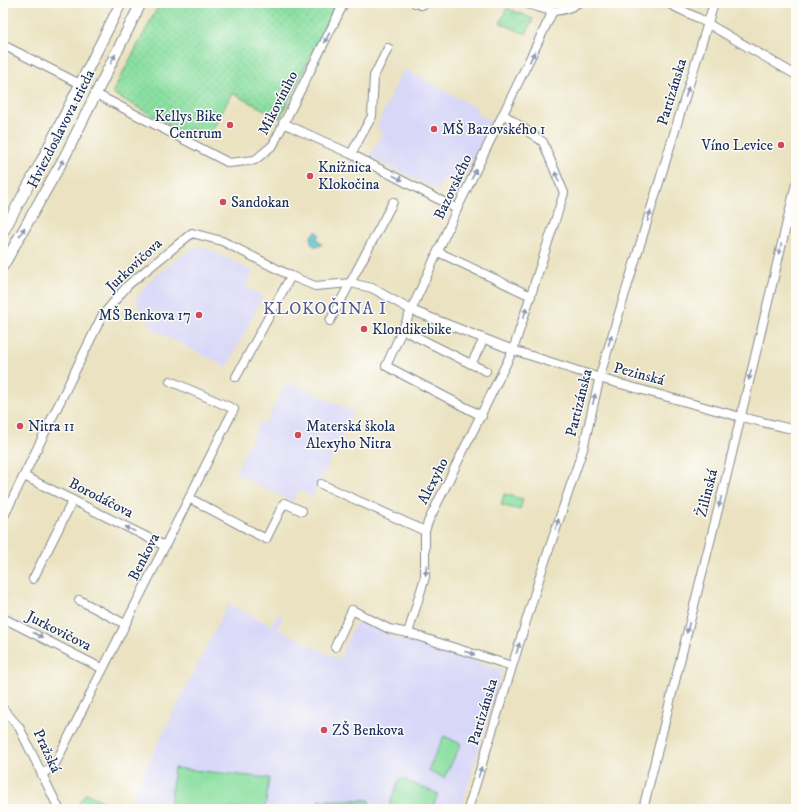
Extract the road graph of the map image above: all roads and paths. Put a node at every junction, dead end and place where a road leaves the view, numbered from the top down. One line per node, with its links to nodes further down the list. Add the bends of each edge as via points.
1 (121, 3): 15 (street, Hviezdoslavova trieda)
2 (141, 3): 16 (street, Hviezdoslavova trieda, one-way to 2)
3 (344, 3): 18 (street, Mikovíniho, one-way to 18)
4 (415, 3): 5 (street, via 421,6)
5 (426, 3)
6 (525, 3): 10 (street)
7 (578, 3): 10 (street, via 563,11)
8 (667, 3): 11 (street)
9 (714, 3): 11 (street, Partizánska)
10 (553, 12): 17 (street, Bazovského, one-way to 10)
11 (707, 25): 14 (street); 37 (street, Partizánska, one-way to 11)
12 (3, 44): 15 (street)
13 (388, 48): 19 (street, via 374,76 372,116)
14 (796, 75)
15 (80, 84): 16 (street); 23 (street, Hviezdoslavova trieda)
16 (96, 94): 18 (street, Mikovíniho, via 229,163 255,160 273,146); 25 (street, Hviezdoslavova trieda, one-way to 16, via 64,158)
17 (503, 114): 22 (street, Bazovského, one-way to 17); 28 (street, Alexyho, one-way to 17, via 564,193 543,142)
18 (283, 123): 19 (street)
19 (350, 154): 22 (street, one-way to 22)
20 (796, 184): 40 (street, Žilinská, one-way to 40)
21 (393, 202): 27 (street)
22 (458, 209): 24 (street, Bazovského)
23 (3, 232)
24 (438, 252): 28 (street); 29 (street, Bazovského)
25 (3, 266)
26 (291, 276): 27 (street, Jurkovičova, via 315,286); 36 (street); 42 (street, Jurkovičova, via 222,241 192,233 128,285 102,316)
27 (351, 283): 29 (street, Jurkovičova, via 372,288); 30 (street)
28 (531, 296): 33 (street, Alexyho, one-way to 28)
29 (410, 310): 31 (street, Bazovského); 32 (street, Pezinská)
30 (330, 321)
31 (404, 330): 34 (street); 39 (street, Bazovského, via 386,366)
32 (484, 339): 33 (street, Pezinská); 34 (street)
33 (513, 350): 37 (street, Pezinská); 39 (street, Alexyho)
34 (471, 364): 35 (street)
35 (486, 371)
36 (236, 378)
37 (599, 378): 40 (street, Pezinská); 56 (street, Partizánska, one-way to 37, via 582,449)
38 (170, 381): 44 (street, Benkova, via 234,409)
39 (482, 416): 48 (street, Alexyho)
40 (740, 416): 41 (street, Pezinská); 62 (street, Žilinská, one-way to 62)
41 (796, 430)
42 (24, 476): 45 (street, Borodáčova); 47 (street, Jurkovičova)
43 (322, 484): 48 (street)
44 (189, 498): 46 (street, via 266,539 284,502); 49 (street, Benkova)
45 (73, 500): 49 (street, Borodáčova, one-way to 45); 50 (street)
46 (302, 511)
47 (3, 518)
48 (425, 532): 54 (street, Alexyho, one-way to 54, via 425,577)
49 (165, 546): 53 (street, Benkova)
50 (33, 579)
51 (80, 600): 53 (street)
52 (3, 618): 57 (street, Jurkovičova, one-way to 57)
53 (125, 624): 57 (street, Benkova)
54 (408, 632): 55 (street, via 389,629 352,610); 56 (street, one-way to 56)
55 (335, 647)
56 (512, 666): 61 (street, Partizánska, one-way to 56)
57 (103, 669): 59 (street, Benkova, via 55,764)
58 (3, 709): 59 (street, Pražská, via 19,726)
59 (42, 775): 60 (street, Pražská)
60 (59, 809)
61 (468, 809)
62 (643, 809)

